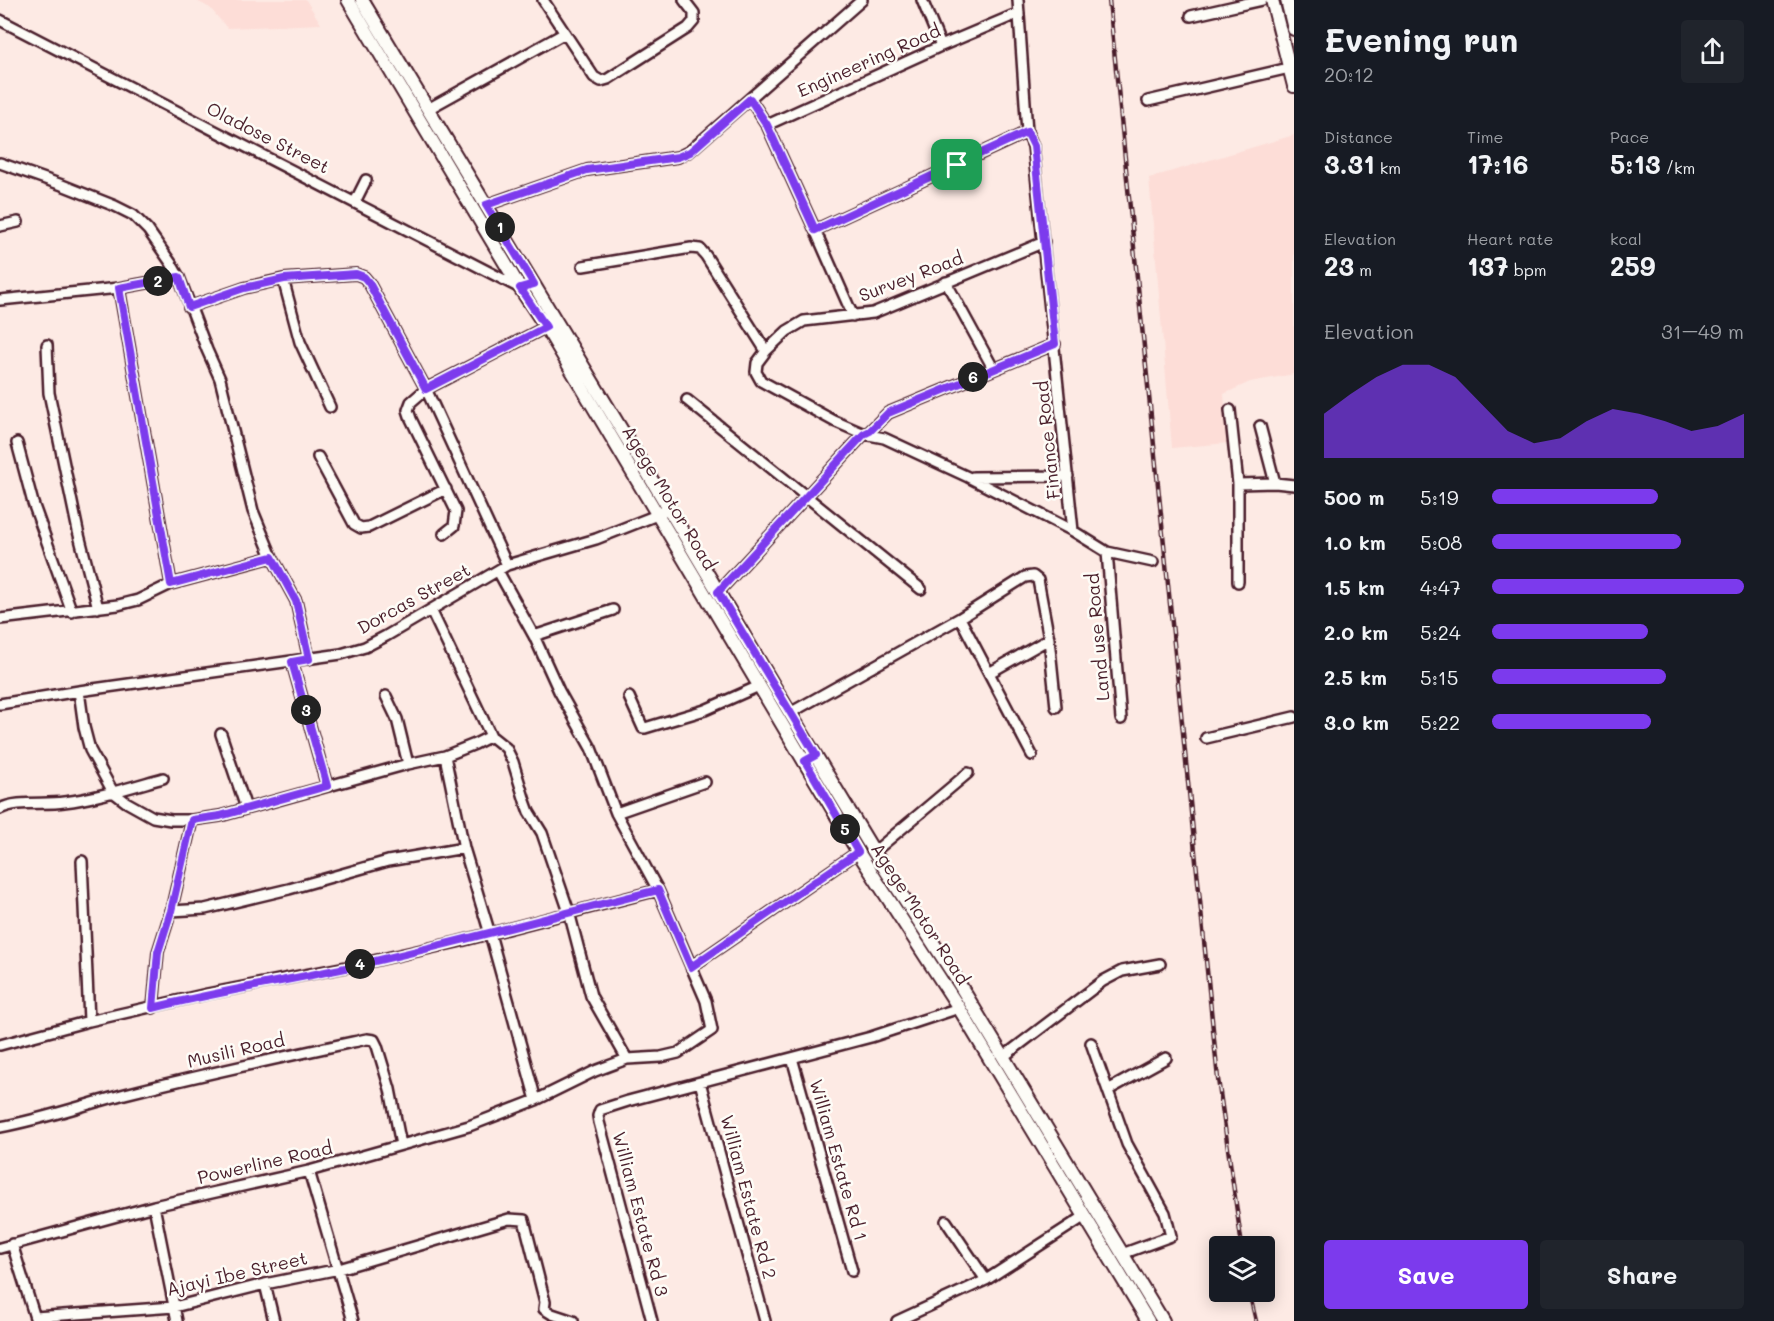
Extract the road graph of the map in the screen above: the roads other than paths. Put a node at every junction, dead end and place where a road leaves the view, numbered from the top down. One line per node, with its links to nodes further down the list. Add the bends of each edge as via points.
1 (348, 0): 38 (main road, Agege Motor Road)
2 (362, 0): 21 (main road, Agege Motor Road)
3 (543, 0): 15 (street)
4 (684, 0): 15 (street, via 694,13 688,28 601,81 594,77)
5 (862, 0): 19 (street)
6 (922, 0): 16 (street)
7 (1018, 0): 11 (street, Finance Road)
8 (1262, 0): 12 (street)
9 (1272, 0): 17 (main road)
10 (1288, 1): 14 (main road)
11 (1019, 13): 16 (street, Engineering Road); 23 (street, Finance Road)
12 (1191, 16)
13 (0, 20): 26 (street, Oladose Street)
14 (1294, 29)
15 (565, 33): 21 (street)
16 (941, 46): 22 (street, Engineering Road)
17 (1289, 68): 18 (main road); 20 (street)
18 (1294, 86)
19 (750, 99): 22 (street); 27 (street, via 690,152 678,157 587,170)
20 (1148, 101)
21 (429, 109): 27 (main road, Agege Motor Road)
22 (767, 125): 30 (street)
23 (1027, 132): 30 (street); 31 (street, Finance Road, via 1034,146)
24 (0, 164): 33 (street, via 133,215 148,230)
25 (366, 180): 26 (street)
26 (356, 202): 38 (street, Oladose Street)
27 (486, 205): 36 (main road, Agege Motor Road)
28 (18, 222): 29 (street)
29 (0, 226)
30 (815, 230): 41 (street)
31 (1044, 242): 35 (street, Survey Road); 43 (street, Finance Road)
32 (583, 266): 45 (street, via 700,249)
33 (179, 277): 37 (street); 40 (street)
34 (284, 279): 40 (street); 47 (street, via 356,274 364,277); 49 (street, via 300,342)
35 (946, 282): 41 (street, Survey Road, via 873,313); 46 (street)
36 (534, 284): 38 (street); 62 (main road, Agege Motor Road)
37 (119, 288): 39 (street); 71 (street)
38 (520, 288): 42 (main road, Agege Motor Road)
39 (0, 300)
40 (189, 307): 67 (street, via 220,379 253,511)
41 (853, 316): 45 (street, Survey Road, via 804,321)
42 (546, 327): 47 (street); 63 (main road, Agege Motor Road)
43 (1055, 344): 46 (street); 55 (street, Finance Road)
44 (47, 345): 74 (street, via 48,393)
45 (766, 351): 52 (street, via 756,372 762,381)
46 (993, 368): 52 (street, via 892,410)
47 (426, 389): 60 (street, via 408,410); 69 (street)
48 (687, 400): 61 (street)
49 (330, 407)
50 (1230, 410): 58 (street)
51 (1260, 426): 57 (street)
52 (864, 434): 56 (street, Land use Road, via 884,438); 61 (street)
53 (17, 443): 77 (street, via 33,503)
54 (318, 457): 60 (street, via 354,524 361,528)
55 (1068, 476): 56 (street, Land use Road); 64 (street, Finance Road)
56 (968, 477): 64 (street, Land use Road)
57 (1275, 483): 58 (street); 59 (street)
58 (1238, 484): 70 (street)
59 (1294, 485)
60 (446, 489): 65 (street, via 456,518 454,526)
61 (807, 495): 72 (street); 73 (street)
62 (669, 508): 63 (street, Dorcas Street); 73 (main road, Agege Motor Road)
63 (657, 515): 69 (street, Dorcas Street); 85 (main road, Agege Motor Road)
64 (1073, 531): 66 (street, Land use Road)
65 (444, 534)
66 (1107, 552): 68 (street, Land use Road); 93 (street, Land use Road)
67 (272, 557): 71 (street); 82 (street, via 296,601)
68 (1153, 562)
69 (503, 568): 75 (street, Dorcas Street); 80 (street)
70 (1238, 582)
71 (171, 584): 74 (street, via 138,600)
72 (921, 589)
73 (718, 592): 91 (main road, Agege Motor Road)
74 (98, 608): 77 (street)
75 (431, 610): 82 (street, Dorcas Street, via 365,647); 95 (street)
76 (613, 610): 80 (street)
77 (72, 612): 79 (street)
78 (960, 618): 81 (street, via 1025,577 1033,576 1038,580); 84 (street); 91 (street)
79 (0, 619)
80 (534, 636): 108 (street, via 591,748)
81 (1049, 639): 84 (street); 90 (street)
82 (309, 659): 83 (street, Dorcas Street)
83 (292, 662): 86 (street, Dorcas Street); 104 (street)
84 (989, 673): 97 (street)
85 (759, 686): 88 (street, via 705,710 645,728); 99 (main road, Agege Motor Road)
86 (79, 691): 89 (street, Dorcas Street); 105 (street, via 90,750)
87 (386, 696): 100 (street, via 397,719)
88 (629, 698)
89 (0, 704)
90 (1056, 706)
91 (790, 713): 99 (main road, Agege Motor Road)
92 (1294, 717): 96 (street)
93 (1121, 719)
94 (221, 734): 106 (street)
95 (491, 736): 98 (street); 118 (street, via 506,748 513,762)
96 (1206, 738)
97 (1032, 755)
98 (445, 756): 100 (street); 112 (street)
99 (810, 758): 110 (main road, Agege Motor Road); 111 (main road, Agege Motor Road)
100 (408, 764): 104 (street)
101 (968, 772): 114 (street)
102 (163, 778): 105 (street)
103 (705, 782): 108 (street)
104 (327, 786): 106 (street)
105 (112, 792): 107 (street); 109 (street, via 153,817)
106 (246, 808): 109 (street)
107 (0, 809)
108 (616, 813): 116 (street)
109 (192, 820): 117 (street)
110 (856, 822): 111 (main road); 114 (main road, Agege Motor Road)
111 (845, 828): 113 (main road, Agege Motor Road)
112 (464, 848): 117 (street, via 388,861 205,909); 119 (street)
113 (858, 852): 121 (street); 123 (main road, Agege Motor Road)
114 (874, 852): 127 (main road, Agege Motor Road)
115 (82, 861): 124 (street)
116 (658, 890): 118 (street); 121 (street)
117 (171, 911): 122 (street, via 158,952)
118 (569, 912): 119 (street); 130 (street, via 591,996)
119 (490, 934): 122 (street); 133 (street)
120 (1161, 964): 127 (street, via 1122,971 1103,981)
121 (691, 967): 130 (street, Powerline Road, via 706,1001 712,1030 678,1053)
122 (153, 1008): 124 (street)
123 (958, 1008): 128 (street); 138 (main road, Agege Motor Road)
124 (89, 1021): 126 (street)
125 (1092, 1043): 132 (street)
126 (0, 1044)
127 (1003, 1057): 142 (main road, Agege Motor Road)
128 (792, 1058): 131 (street); 144 (street, William Estate Rd 1)
129 (1166, 1058): 132 (street)
130 (627, 1059): 133 (street, Powerline Road)
131 (700, 1082): 153 (street, William Estate Rd 3, via 609,1107 600,1110 598,1116); 154 (street, William Estate Rd 2)
132 (1108, 1090): 142 (street, via 1127,1144 1166,1214 1171,1236)
133 (536, 1100): 135 (street, Powerline Road, via 469,1126)
134 (0, 1128): 135 (street, Musili Road, via 234,1068 367,1039 374,1040 377,1046)
135 (402, 1145): 136 (street, Powerline Road)
136 (309, 1171): 137 (street, Powerline Road); 143 (street)
137 (153, 1206): 140 (street, Powerline Road); 147 (street)
138 (1085, 1216): 145 (street); 156 (main road, Agege Motor Road)
139 (946, 1221): 145 (street)
140 (12, 1244): 141 (street, Powerline Road); 148 (street)
141 (0, 1248)
142 (1122, 1254): 157 (main road, Agege Motor Road)
143 (339, 1269): 146 (street, Ajayi Ibe Street); 151 (street); 152 (street, Ajayi Ibe Street, via 509,1219 524,1220 544,1309)
144 (852, 1271)
145 (986, 1280): 155 (street)
146 (266, 1284): 147 (street, Ajayi Ibe Street); 150 (street)
147 (174, 1307): 148 (street, Ajayi Ibe Street); 149 (street)
148 (35, 1319)
149 (177, 1321)
150 (274, 1321)
151 (354, 1321)
152 (573, 1321)
153 (652, 1321)
154 (765, 1321)
155 (897, 1321)
156 (1148, 1321)
157 (1163, 1321)

